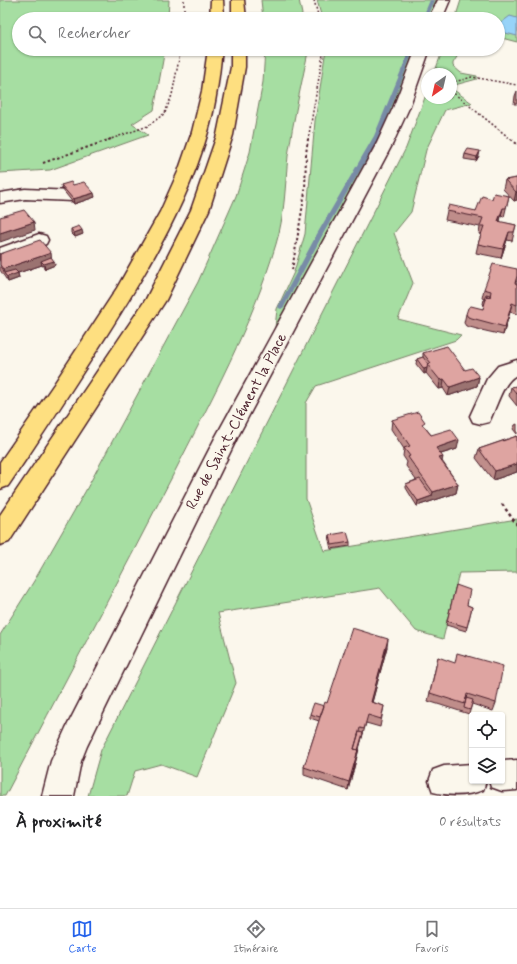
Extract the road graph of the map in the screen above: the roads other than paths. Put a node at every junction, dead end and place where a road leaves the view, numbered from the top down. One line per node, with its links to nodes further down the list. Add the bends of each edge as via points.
1 (217, 0): 4 (highway)
2 (238, 0): 5 (highway)
3 (444, 0): 6 (street)
4 (217, 12)
5 (239, 12)
6 (438, 12)
7 (215, 56): 16 (highway, via 198,140 168,214 122,298)
8 (238, 56): 17 (highway, via 225,135 200,210 156,300)
9 (420, 56): 20 (street, Rue de Saint-Clément la Place, via 385,144 226,438 80,731 66,762)
10 (72, 196): 11 (street, via 25,194)
11 (0, 198)
12 (39, 240): 13 (street)
13 (0, 254)
14 (517, 367): 15 (street, via 506,371 496,384)
15 (481, 416)
16 (0, 480)
17 (0, 535)
18 (517, 775): 19 (street)
19 (505, 776)
20 (58, 796)

